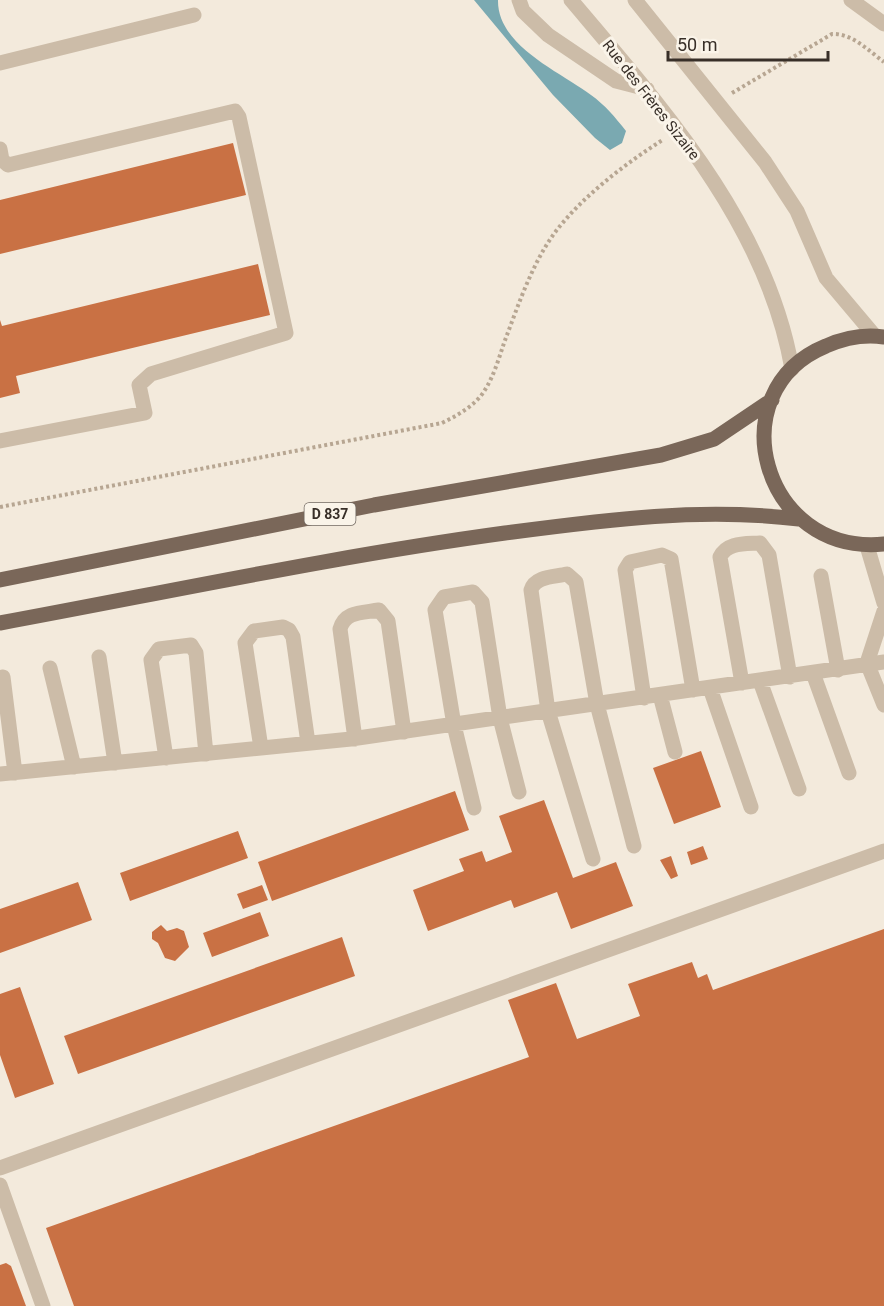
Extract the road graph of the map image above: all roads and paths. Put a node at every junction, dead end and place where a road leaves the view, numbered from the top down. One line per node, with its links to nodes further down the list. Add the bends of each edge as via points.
1 (519, 0): 9 (street, via 524,11 548,35 616,81)
2 (571, 0): 9 (street, Rue des Frères Sizaire)
3 (634, 0): 10 (street)
4 (851, 0): 6 (street)
5 (194, 15): 8 (street)
6 (884, 24)
7 (884, 62): 10 (path, via 854,39 832,33)
8 (0, 63)
9 (646, 89): 11 (street, Rue des Frères Sizaire)
10 (717, 102): 13 (street, via 786,191 826,278)
11 (678, 130): 14 (street, Rue des Frères Sizaire, via 725,199 757,262 782,324); 17 (path, via 595,192 556,231 531,277 491,380 465,411 442,423)
12 (0, 150): 16 (street, via 8,165 235,111 257,192 286,333 151,374 140,385 146,413)
13 (879, 336): 14 (main road, via 844,338 816,350)
14 (792, 369): 15 (main road)
15 (772, 399): 18 (main road, via 765,424 768,467 782,499); 22 (main road, D 837, via 714,439 662,454)
16 (0, 441)
17 (0, 507)
18 (799, 519): 20 (main road, via 819,533); 25 (main road, via 718,514 622,517 434,543)
19 (884, 544): 20 (main road)
20 (867, 546): 23 (street)
21 (821, 576): 30 (street)
22 (0, 580)
23 (884, 603)
24 (884, 611): 28 (street)
25 (0, 623)
26 (99, 657): 52 (street)
27 (884, 662): 28 (street)
28 (867, 663): 30 (street); 41 (street)
29 (50, 668): 53 (street)
30 (838, 670): 31 (street)
31 (813, 673): 33 (street); 55 (street)
32 (3, 677): 54 (street)
33 (790, 677): 34 (street); 35 (street, via 769,555 760,543 729,546 720,557)
34 (760, 681): 35 (street); 56 (street)
35 (741, 683): 36 (street)
36 (710, 688): 37 (street); 58 (street)
37 (693, 690): 38 (street); 39 (street, via 671,559 662,555 630,562 625,570)
38 (660, 695): 39 (street); 49 (street)
39 (644, 698): 40 (street)
40 (597, 704): 42 (street); 42 (street, via 576,582 567,574 539,580 531,590); 60 (street)
41 (884, 705)
42 (548, 711): 43 (street); 62 (street)
43 (500, 718): 44 (street); 44 (street, via 482,602 473,592 444,597 435,610); 57 (street)
44 (454, 725): 45 (street); 59 (street)
45 (404, 732): 46 (street); 46 (street, via 388,621 379,610 349,615 342,620 340,629)
46 (355, 739): 47 (street)
47 (308, 744): 48 (street); 48 (street, via 292,637 283,627 254,631 245,643)
48 (261, 748): 50 (street)
49 (675, 752)
50 (206, 753): 51 (street); 51 (street, via 195,653 191,645 185,644 159,649 151,660)
51 (166, 758): 52 (street)
52 (115, 763): 53 (street)
53 (74, 767): 54 (street)
54 (8, 773)
55 (849, 773)
56 (800, 789)
57 (519, 792)
58 (751, 807)
59 (474, 808)
60 (634, 846)
61 (884, 851): 63 (street)
62 (593, 859)
63 (0, 1168)
64 (0, 1185): 65 (street)
65 (43, 1306)

